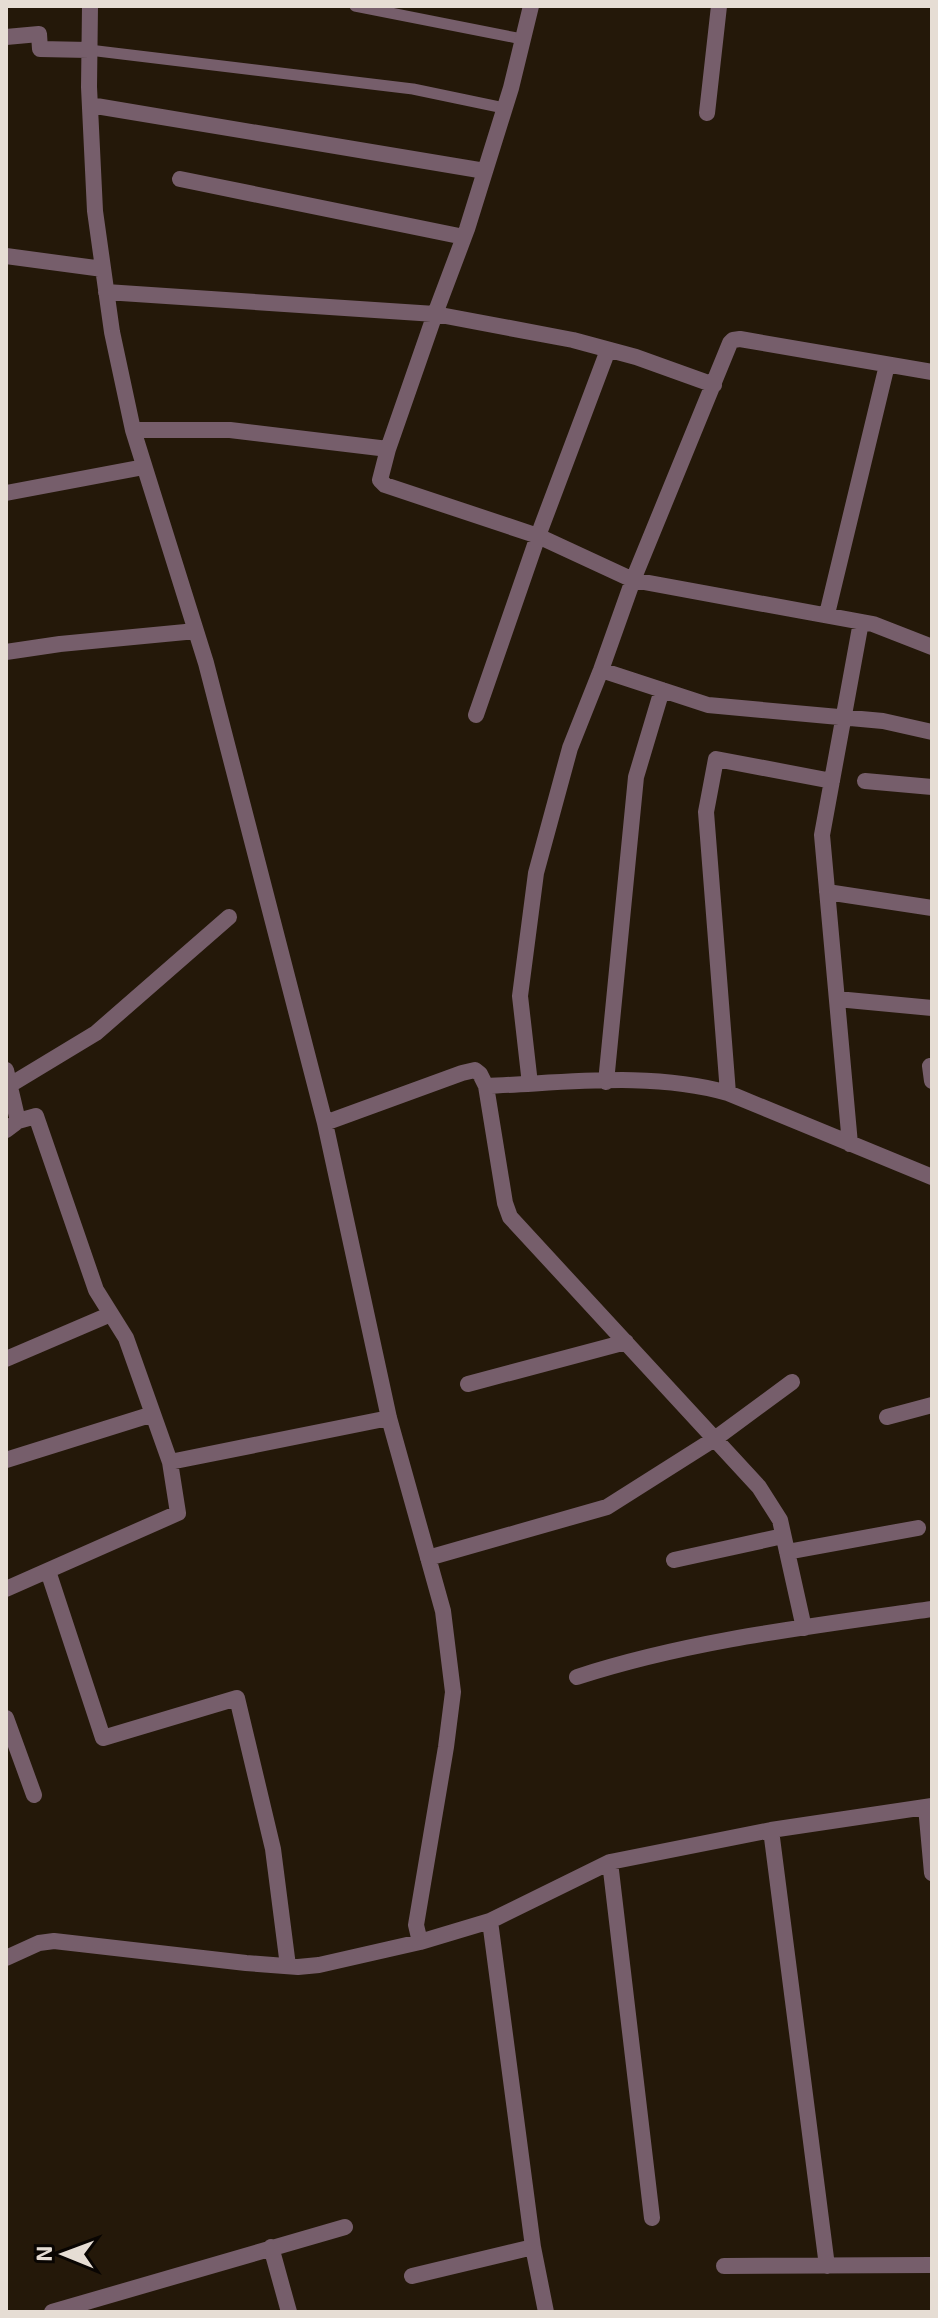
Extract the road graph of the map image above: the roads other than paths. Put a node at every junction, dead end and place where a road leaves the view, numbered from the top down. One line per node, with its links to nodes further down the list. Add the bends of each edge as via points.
1 (90, 6): 7 (street)
2 (355, 6): 6 (lane)
3 (531, 6): 6 (street)
4 (719, 6): 10 (street)
5 (6, 37): 7 (street, via 39,34 40,49)
6 (522, 39): 9 (street)
7 (89, 50): 8 (street); 9 (lane, via 413,89)
8 (90, 105): 11 (street); 15 (street)
9 (504, 108): 11 (street)
10 (707, 113)
11 (485, 171): 13 (street)
12 (180, 179): 13 (street)
13 (464, 237): 17 (street)
14 (6, 256): 15 (street)
15 (103, 269): 16 (street)
16 (106, 292): 17 (street); 22 (street)
17 (435, 314): 18 (street); 23 (street)
18 (608, 350): 21 (street); 26 (street)
19 (887, 365): 20 (street); 21 (street, via 733,340); 28 (street)
20 (932, 372)
21 (714, 385): 27 (street)
22 (133, 430): 23 (street, via 230,430); 24 (street)
23 (388, 449): 26 (street, via 380,472 385,485)
24 (144, 467): 25 (street); 30 (street)
25 (6, 493)
26 (538, 536): 27 (street); 35 (street)
27 (633, 580): 28 (street); 33 (street)
28 (827, 614): 29 (street)
29 (861, 622): 31 (street); 36 (street)
30 (196, 631): 32 (street); 51 (street)
31 (932, 647)
32 (6, 652)
33 (601, 670): 34 (street); 48 (street, via 570,748 536,873 520,996)
34 (662, 690): 36 (street, via 708,705); 47 (street, via 636,777)
35 (476, 715)
36 (844, 718): 37 (street); 38 (street)
37 (932, 732)
38 (832, 781): 41 (street, via 822,835); 50 (street, via 716,759 706,812)
39 (865, 781): 40 (street)
40 (932, 787)
41 (827, 892): 42 (street); 44 (street)
42 (932, 908)
43 (229, 917): 46 (street, via 96,1033)
44 (837, 999): 45 (street); 53 (street)
45 (932, 1008)
46 (8, 1077): 52 (street)
47 (606, 1082): 48 (street); 50 (street, via 699,1085)
48 (530, 1084): 49 (street)
49 (486, 1086): 51 (street, via 480,1074 469,1071); 56 (street, via 510,1217)
50 (728, 1093): 53 (street)
51 (325, 1123): 63 (street)
52 (12, 1126): 55 (street, via 36,1116 96,1290)
53 (850, 1144): 54 (street)
54 (932, 1177)
55 (111, 1314): 57 (street); 61 (street, via 126,1338)
56 (626, 1342): 59 (street); 64 (street)
57 (6, 1359)
58 (792, 1382): 64 (street)
59 (468, 1384)
60 (932, 1405): 62 (street)
61 (153, 1414): 65 (street); 66 (street)
62 (887, 1417)
63 (389, 1418): 66 (street); 69 (street)
64 (716, 1438): 68 (street, via 759,1487 780,1520); 69 (street, via 607,1507)
65 (6, 1460)
66 (170, 1462): 71 (street, via 178,1513)
67 (918, 1528): 68 (street)
68 (785, 1544): 70 (street); 74 (street)
69 (428, 1558): 83 (street, via 443,1611 453,1692 416,1925)
70 (674, 1560)
71 (48, 1571): 72 (street); 85 (street, via 103,1738 237,1698 273,1849)
72 (6, 1589)
73 (932, 1609): 74 (street)
74 (804, 1628): 75 (street, via 635,1658)
75 (577, 1677)
76 (6, 1718): 77 (street)
77 (34, 1795)
78 (929, 1806): 79 (street); 81 (street)
79 (771, 1830): 80 (street); 92 (street)
80 (610, 1862): 82 (street); 86 (street)
81 (932, 1873)
82 (490, 1921): 83 (street); 89 (street)
83 (420, 1942): 85 (street, via 319,1965)
84 (6, 1958): 85 (street, via 54,1941)
85 (288, 1966)
86 (652, 2218)
87 (345, 2227): 88 (street)
88 (271, 2247): 94 (street); 95 (street)
89 (533, 2247): 93 (street); 96 (street)
90 (932, 2265): 92 (street)
91 (724, 2266): 92 (street)
92 (827, 2266)
93 (412, 2276)
94 (52, 2312)
95 (289, 2312)
96 (546, 2312)

